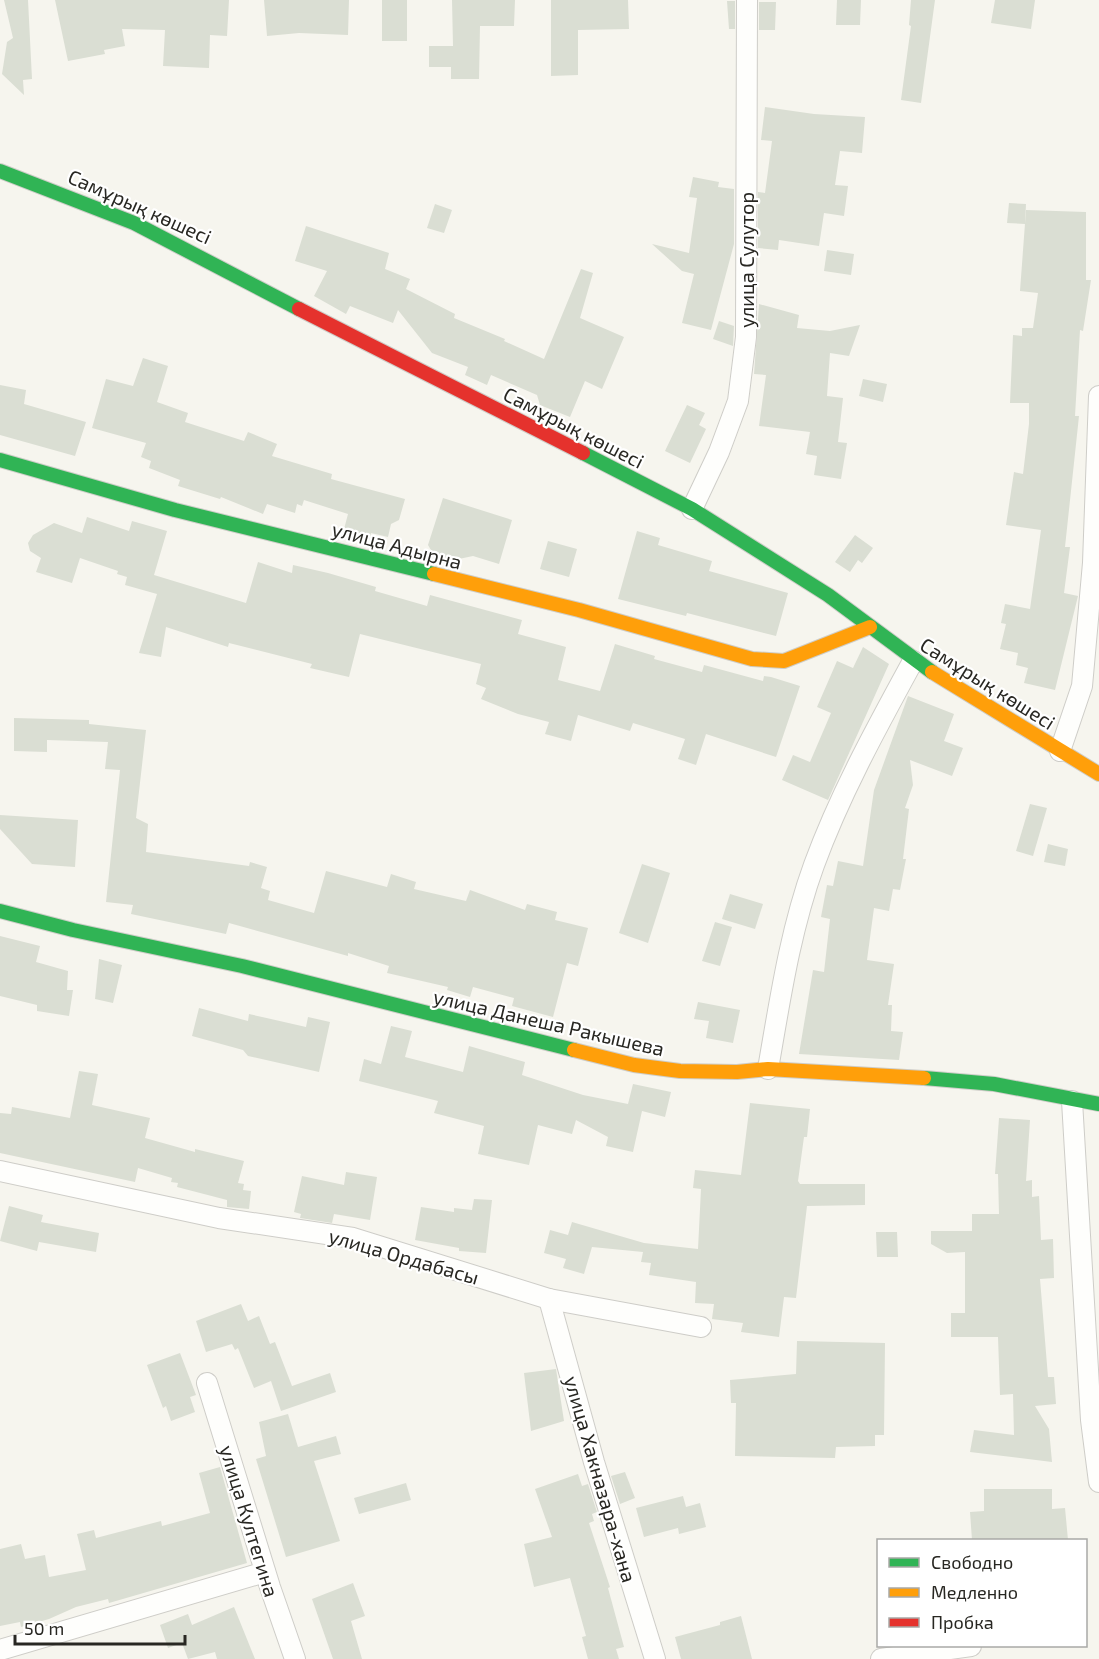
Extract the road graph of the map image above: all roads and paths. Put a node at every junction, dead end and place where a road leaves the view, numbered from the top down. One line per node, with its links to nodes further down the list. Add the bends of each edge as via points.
1 (747, 0): 5 (street, улица Сулутор, via 746,337 738,401)
2 (0, 171): 5 (street, Самұрық көшесі, via 73,195 195,250 262,290)
3 (1099, 396): 8 (street, via 1093,563 1082,686)
4 (0, 460): 6 (street, улица Адырна, via 175,510 579,610 752,659 784,661)
5 (692, 509): 6 (street, Самұрық көшесі, via 828,595)
6 (870, 627): 7 (street, Самұрық көшесі)
7 (913, 661): 8 (street, Самұрық көшесі); 11 (street, via 855,769 814,866 788,955)
8 (1060, 751): 9 (street, Самұрық көшесі)
9 (1099, 774)
10 (0, 911): 11 (street, улица Данеша Ракышева, via 242,966 634,1065 736,1072)
11 (768, 1069): 12 (street, улица Данеша Ракышева, via 993,1084)
12 (1072, 1101): 13 (street, улица Данеша Ракышева); 18 (street, via 1091,1420)
13 (1099, 1104)
14 (0, 1171): 15 (street, улица Ордабасы, via 219,1218 353,1238)
15 (549, 1299): 16 (street, улица Ордабасы); 23 (street, улица Хакназара-хана)
16 (701, 1327)
17 (207, 1383): 19 (street, улица Култегина)
18 (1099, 1482)
19 (265, 1572): 21 (street); 22 (street, улица Култегина)
20 (964, 1647): 24 (street)
21 (0, 1650)
22 (295, 1659)
23 (655, 1659)
24 (881, 1659)

